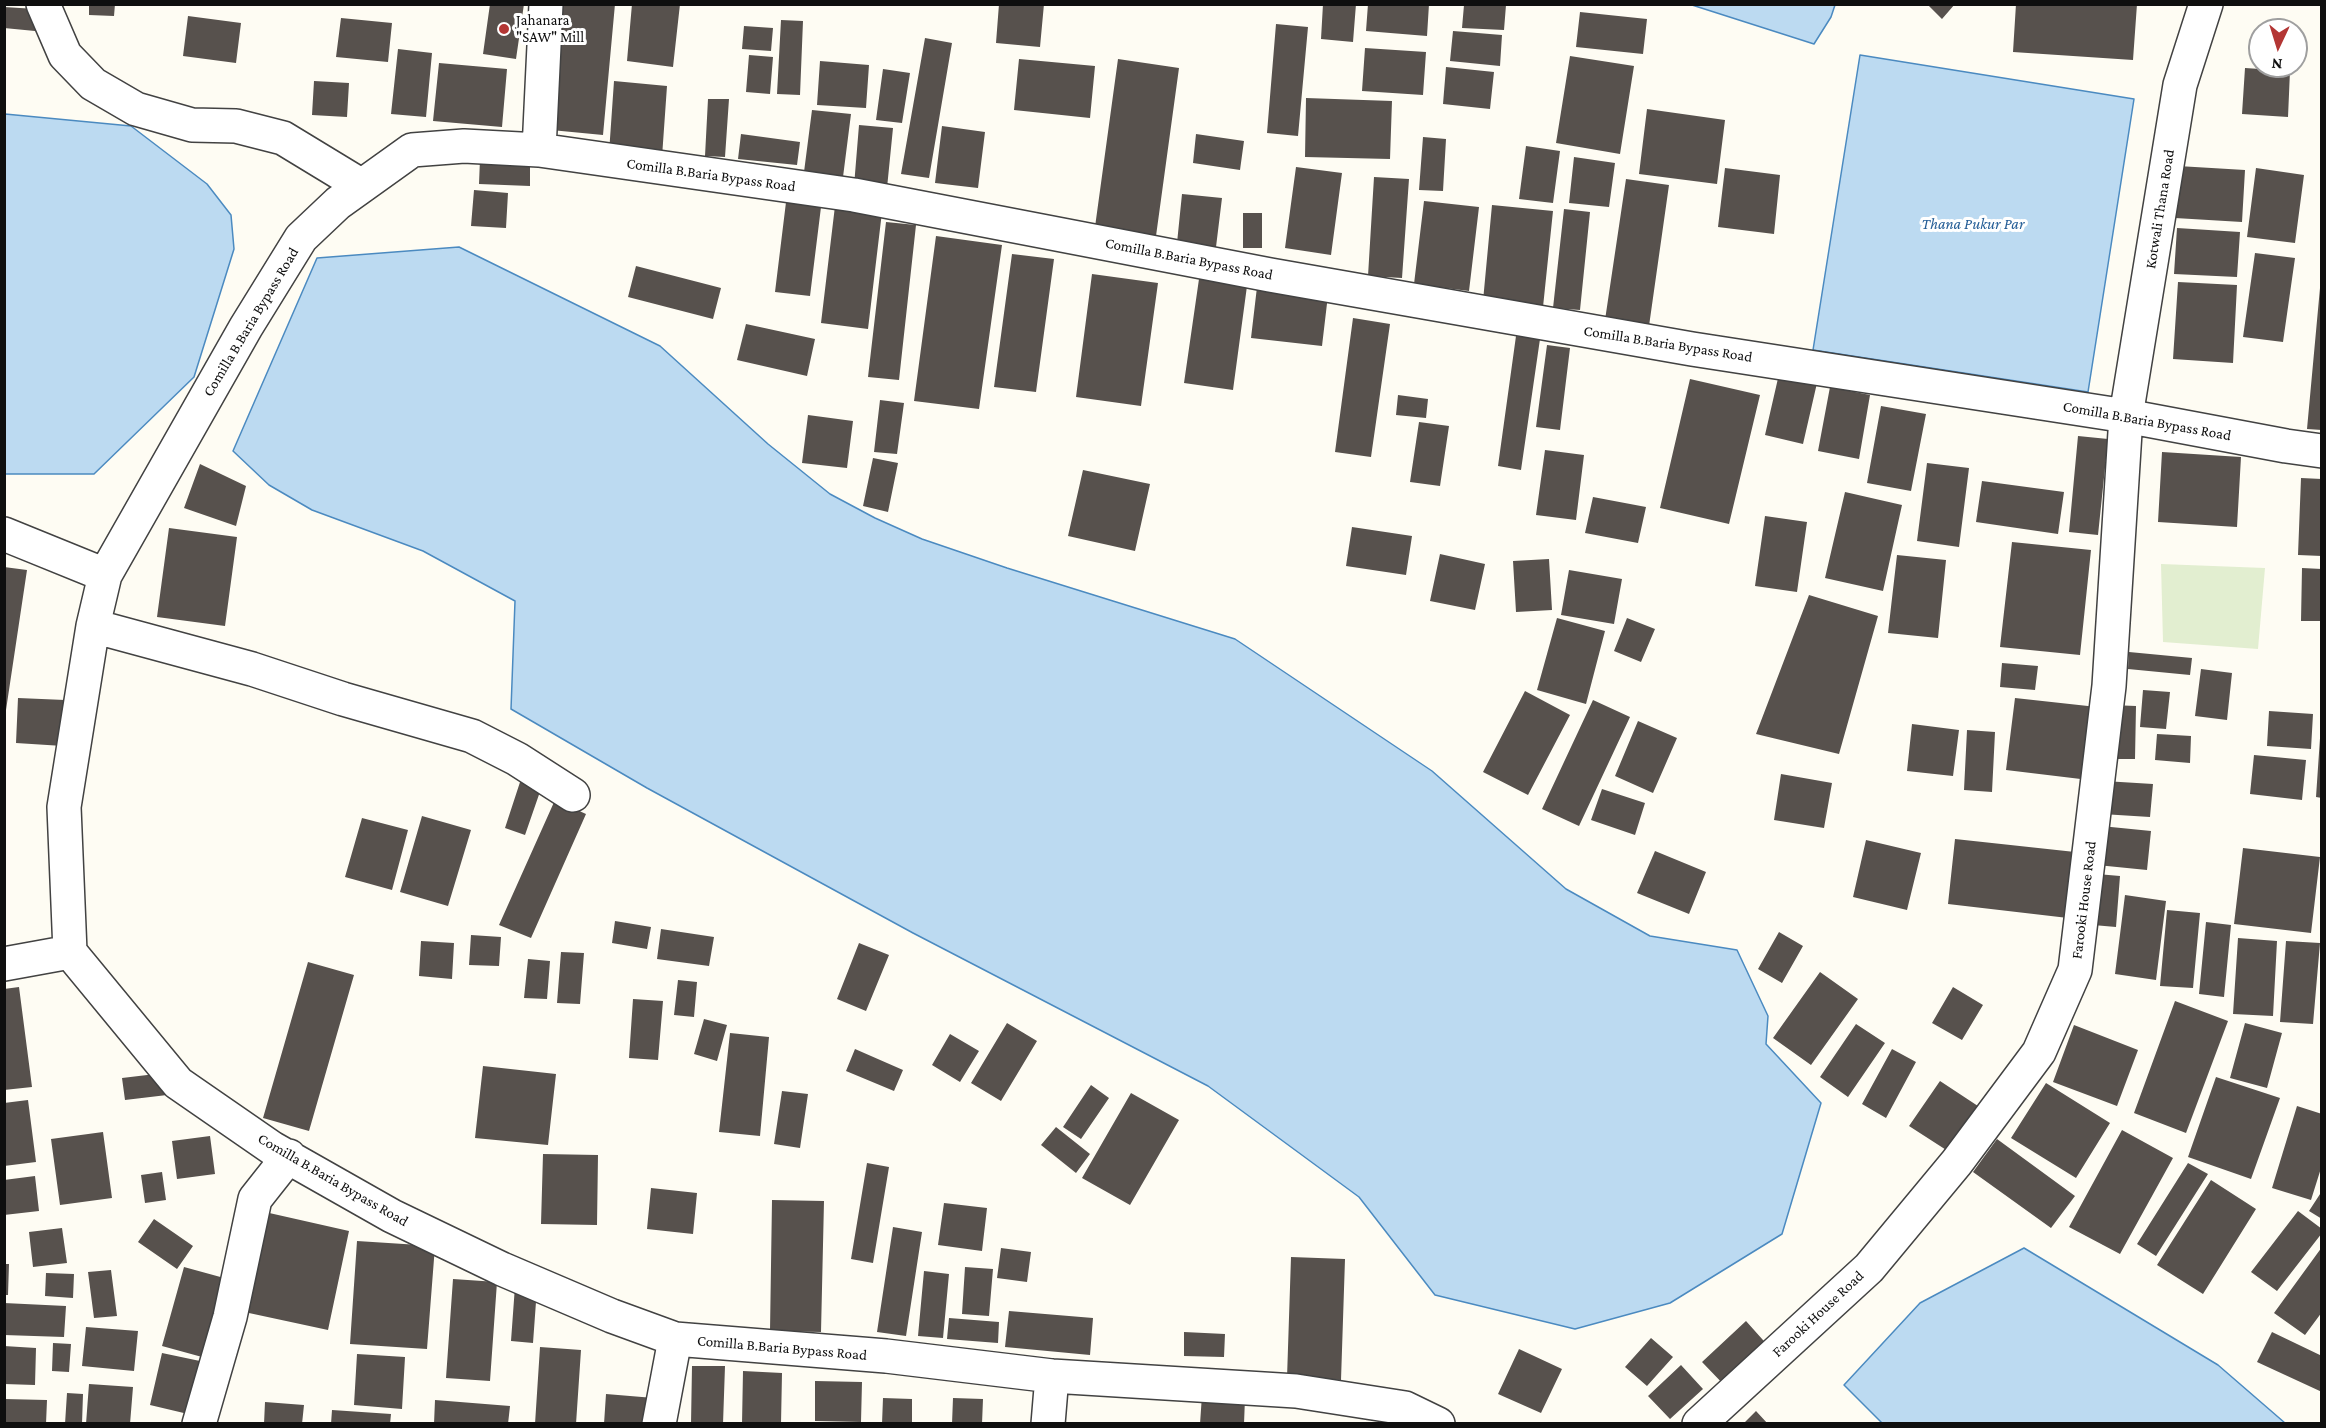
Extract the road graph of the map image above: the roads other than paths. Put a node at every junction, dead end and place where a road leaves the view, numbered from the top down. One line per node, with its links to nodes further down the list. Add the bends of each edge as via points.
1 (43, 4): 5 (street, via 65,55 93,84 136,109 192,125 236,126 283,138)
2 (546, 4): 4 (street)
3 (2206, 4): 6 (street, Kotwali Thana Road, via 2180,85)
4 (539, 150): 5 (street, Comilla B.Baria Bypass Road, via 412,150); 6 (street, Comilla B.Baria Bypass Road, via 854,195 1270,275 1692,349)
5 (362, 186): 9 (street, Comilla B.Baria Bypass Road, via 302,238 246,327)
6 (2126, 416): 7 (street, Comilla B.Baria Bypass Road); 17 (street, Farooki House Road, via 2109,686 2075,970 2039,1053 1957,1162 1869,1268)
7 (2322, 450)
8 (4, 534): 9 (street)
9 (105, 575): 10 (street, Comilla B.Baria Bypass Road)
10 (93, 626): 11 (street, via 252,669 472,736); 12 (street, Comilla B.Baria Bypass Road, via 64,807)
11 (573, 795)
12 (70, 952): 13 (street); 14 (street, Comilla B.Baria Bypass Road, via 178,1083 272,1149)
13 (4, 964)
14 (289, 1156): 15 (street, Comilla B.Baria Bypass Road, via 392,1216 502,1269); 18 (street, via 255,1199 230,1317)
15 (675, 1339): 16 (street, Comilla B.Baria Bypass Road, via 886,1356); 19 (street)
16 (1052, 1376): 20 (street); 21 (street, Comilla B.Baria Bypass Road, via 1296,1391 1405,1408)
17 (1703, 1420)
18 (199, 1424)
19 (659, 1424)
20 (1047, 1424)
21 (1438, 1424)

